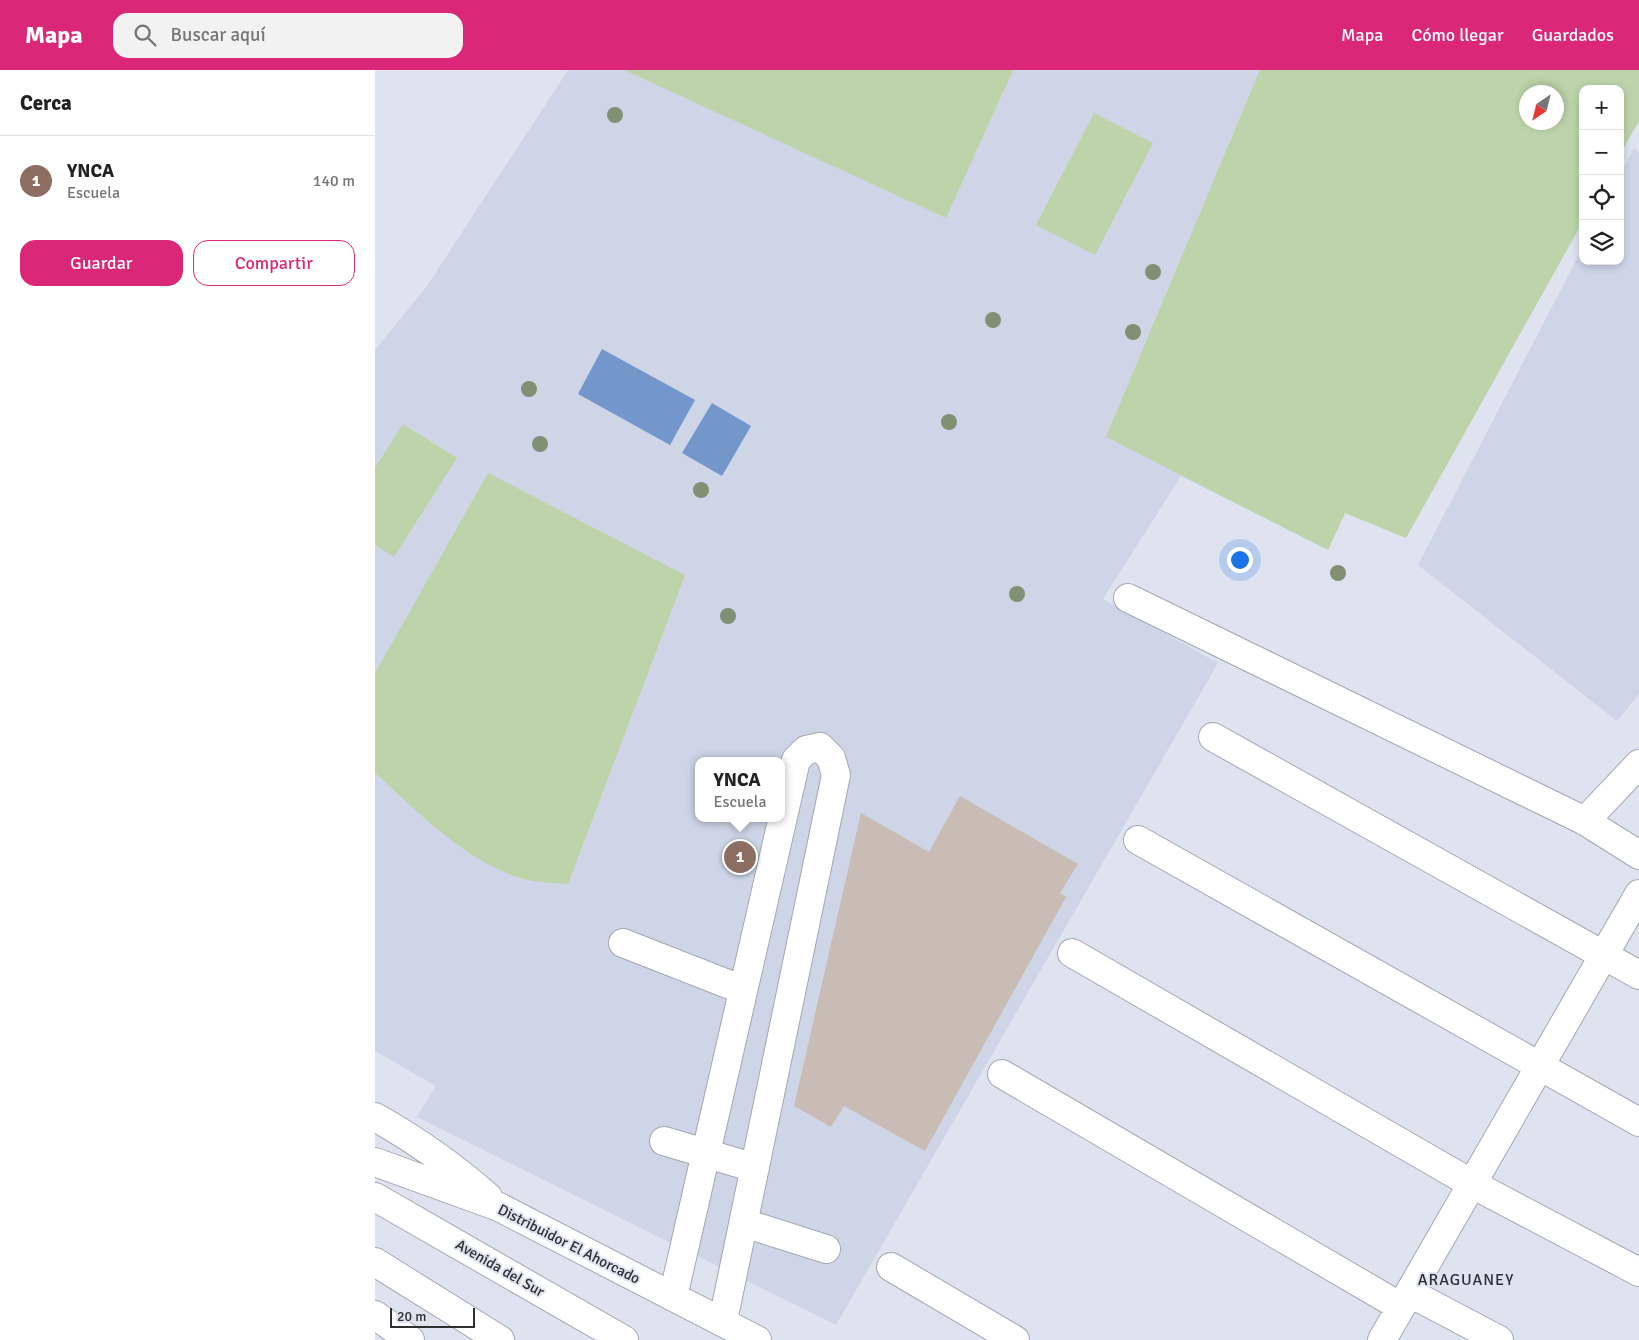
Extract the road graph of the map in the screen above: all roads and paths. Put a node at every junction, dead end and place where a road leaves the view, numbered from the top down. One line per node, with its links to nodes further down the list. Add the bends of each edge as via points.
1 (1128, 598): 5 (main road)
2 (1213, 737): 12 (main road)
3 (1639, 764): 5 (main road)
4 (785, 808): 22 (main road, via 796,760 806,750 820,747 831,758 837,775)
5 (1585, 821): 8 (main road)
6 (782, 822): 14 (main road)
7 (1138, 840): 15 (main road)
8 (1639, 855)
9 (1639, 894): 12 (main road)
10 (623, 944): 14 (main road)
11 (1072, 954): 23 (main road)
12 (1604, 955): 13 (main road); 15 (main road)
13 (1639, 975)
14 (743, 990): 20 (main road)
15 (1540, 1067): 18 (main road); 23 (main road)
16 (1002, 1074): 32 (main road)
17 (375, 1117): 25 (main road, via 414,1139 457,1170)
18 (1639, 1122)
19 (664, 1141): 20 (main road)
20 (706, 1153): 22 (main road); 31 (main road)
21 (375, 1162): 25 (main road, Distribuidor El Ahorcado)
22 (755, 1168): 26 (main road)
23 (1474, 1185): 30 (main road); 32 (main road)
24 (375, 1197): 38 (main road, Avenida del Sur)
25 (499, 1207): 31 (main road, Distribuidor El Ahorcado)
26 (744, 1224): 27 (main road); 34 (main road)
27 (826, 1249)
28 (375, 1262): 35 (main road)
29 (891, 1267): 40 (main road)
30 (1639, 1272)
31 (673, 1297): 34 (main road, Distribuidor El Ahorcado)
32 (1406, 1300): 41 (main road); 42 (main road)
33 (375, 1314): 36 (main road)
34 (723, 1321): 39 (main road, Distribuidor El Ahorcado)
35 (483, 1332): 37 (main road)
36 (411, 1340)
37 (500, 1340)
38 (624, 1340)
39 (757, 1340)
40 (1015, 1340)
41 (1382, 1340)
42 (1499, 1340)

